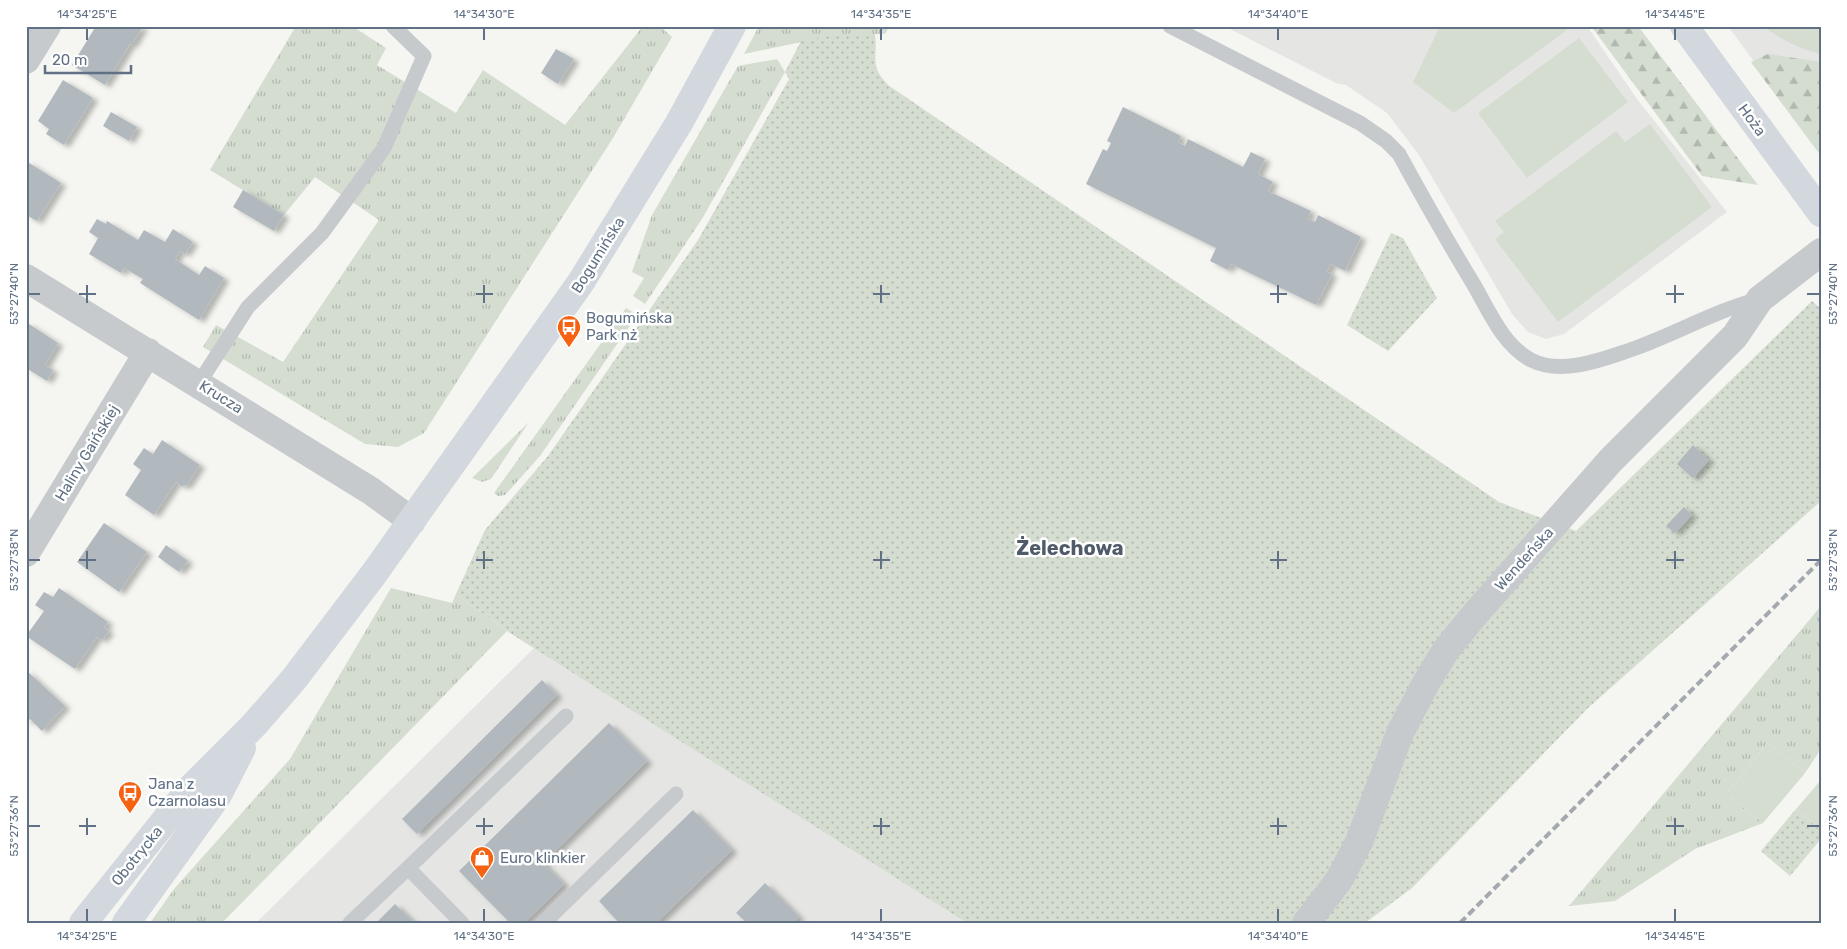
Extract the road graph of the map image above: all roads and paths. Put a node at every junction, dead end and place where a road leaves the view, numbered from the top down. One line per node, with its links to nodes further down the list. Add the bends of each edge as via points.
1 (47, 26): 6 (street)
2 (393, 26): 12 (lane, via 424,56 384,148 322,233 248,307)
3 (732, 26): 13 (street, Bogumińska, via 679,123 581,282)
4 (1170, 26): 10 (lane, via 1360,123 1386,140 1399,154 1503,333 1517,350 1532,360 1551,366 1567,366 1612,356 1668,336 1735,305)
5 (1684, 26): 7 (street, Hoża)
6 (26, 60)
7 (1821, 213)
8 (1821, 252): 10 (street, Wendeńska)
9 (26, 278): 11 (street, Krucza)
10 (1760, 298): 24 (street, Wendeńska, via 1735,336 1611,460 1446,650 1400,733 1359,842 1339,880)
11 (148, 352): 12 (street, Krucza); 14 (street, Haliny Gaińskiej)
12 (199, 383): 13 (street, Krucza, via 372,491)
13 (412, 521): 16 (street, Obotrycka, via 294,679)
14 (26, 553)
15 (566, 716): 18 (lane)
16 (254, 725): 19 (street, Obotrycka, via 191,788); 20 (street, Obotrycka, via 218,795)
17 (676, 794): 23 (lane)
18 (408, 868): 21 (lane); 22 (lane)
19 (83, 923)
20 (126, 923)
21 (350, 923)
22 (462, 923)
23 (544, 923)
24 (1306, 923)

